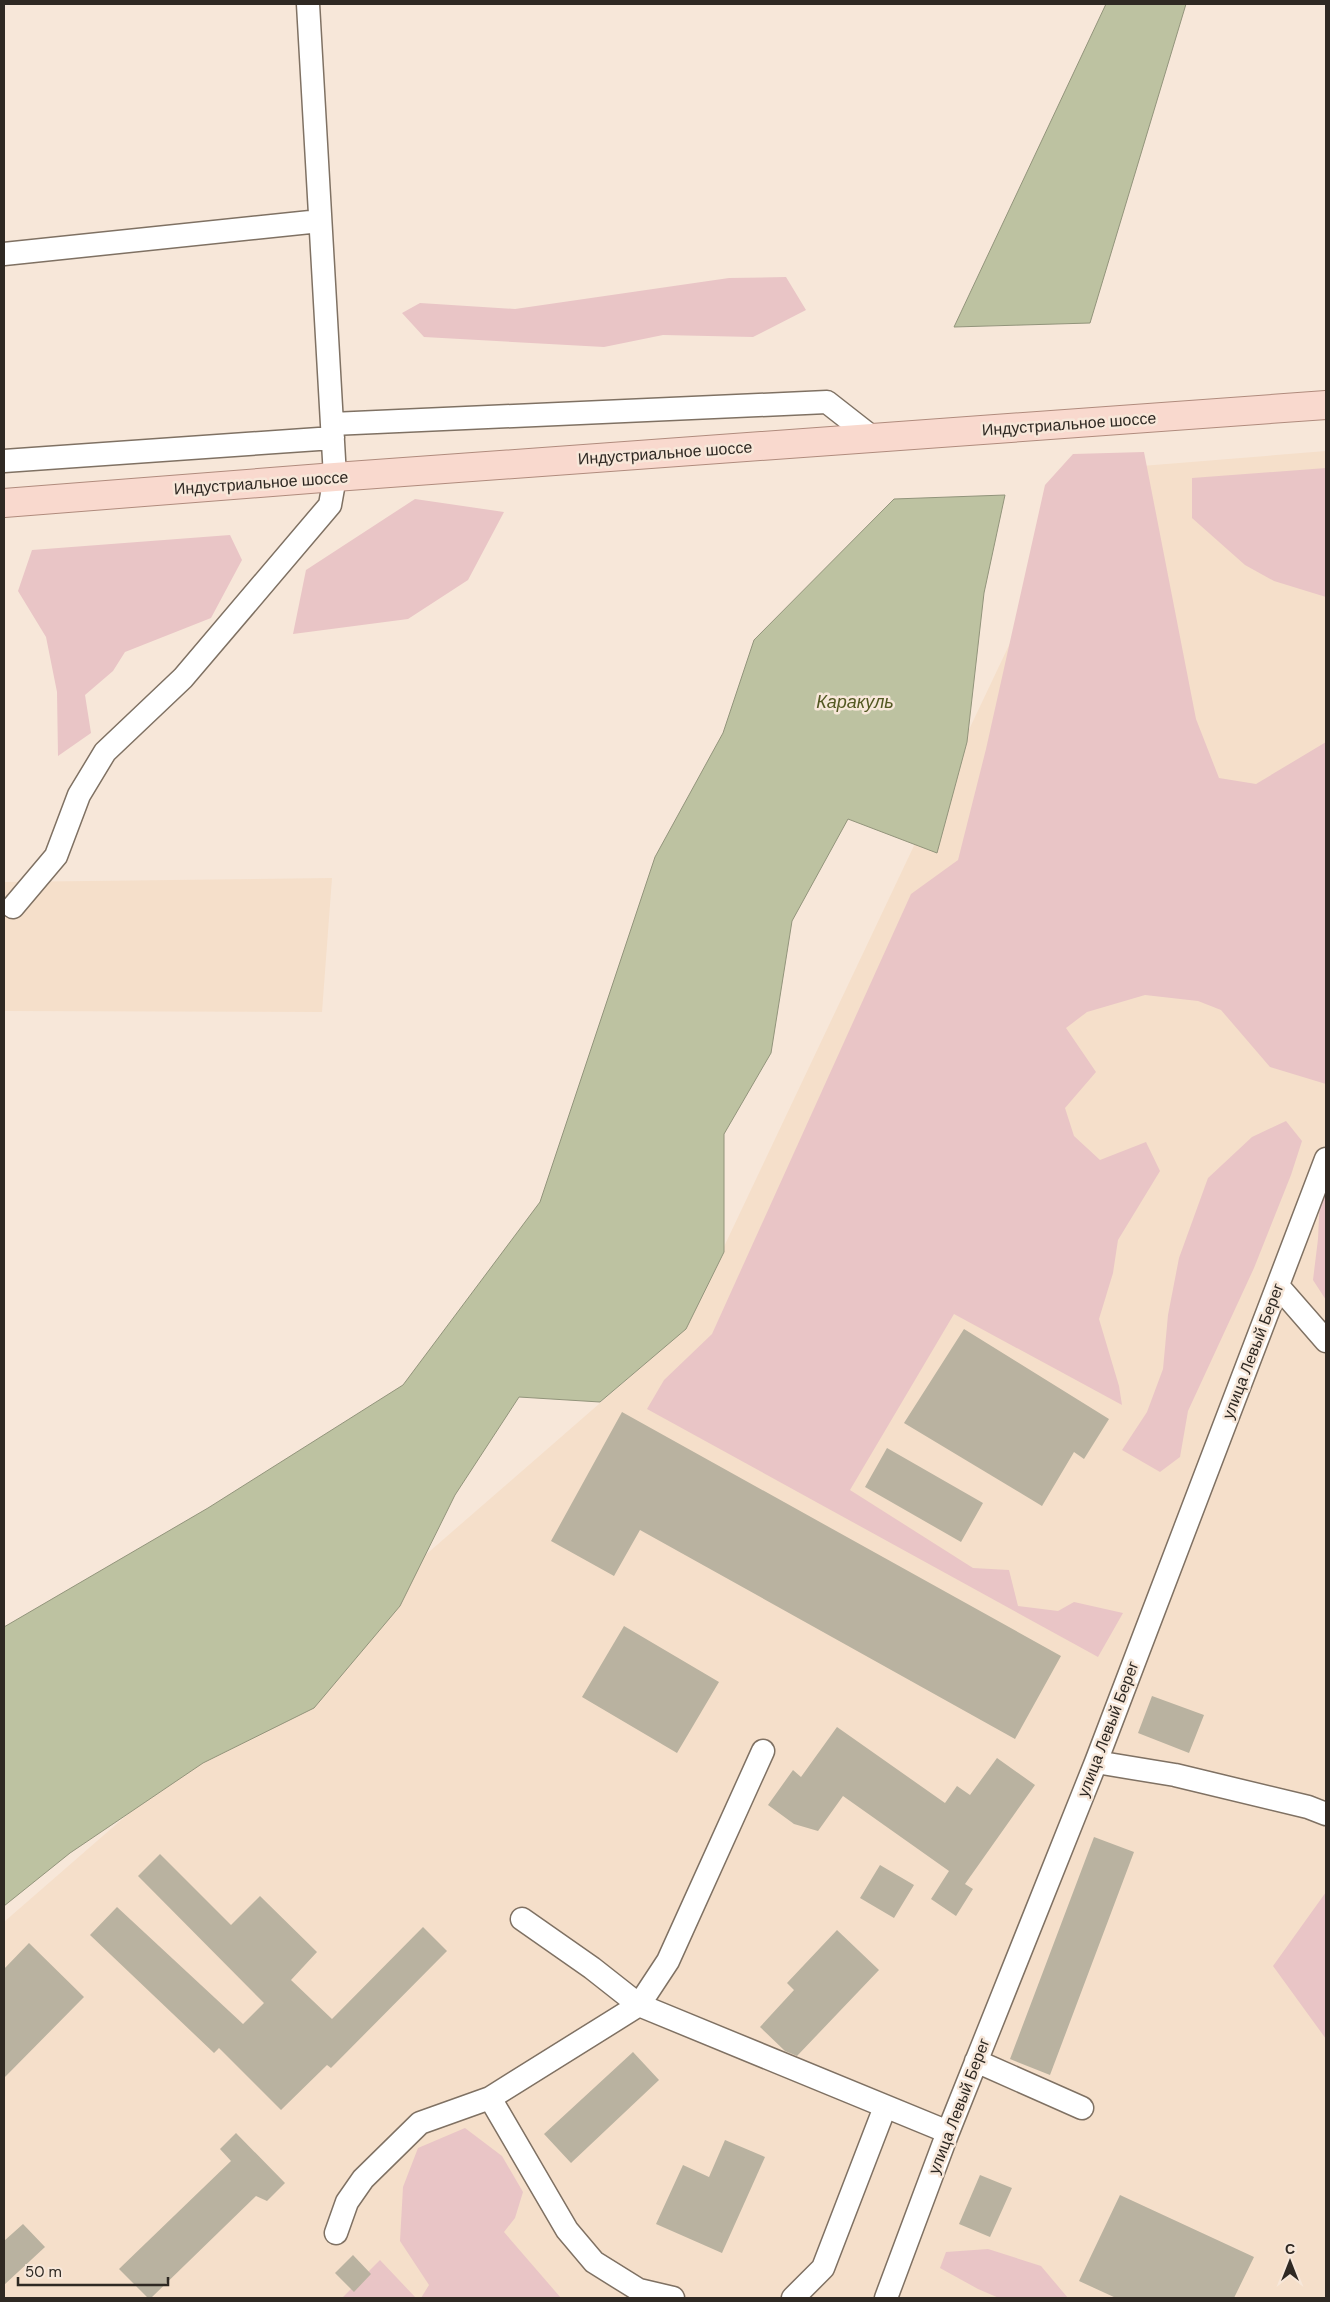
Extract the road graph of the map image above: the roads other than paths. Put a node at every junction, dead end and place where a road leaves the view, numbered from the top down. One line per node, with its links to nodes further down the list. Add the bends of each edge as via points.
1 (308, 4): 2 (street)
2 (320, 221): 3 (street); 5 (street)
3 (4, 254)
4 (1326, 406): 6 (main road, Индустриальное шоссе)
5 (332, 431): 6 (street, via 827,402); 7 (street); 8 (street)
6 (873, 438): 8 (main road, Индустриальное шоссе)
7 (4, 461)
8 (335, 477): 9 (main road, Индустриальное шоссе); 10 (street, via 330,505 182,678 105,752 79,795 56,856)
9 (4, 503)
10 (12, 907)
11 (1326, 1159): 12 (street, улица Левый Берег)
12 (1278, 1286): 13 (street); 15 (street, улица Левый Берег)
13 (1326, 1341)
14 (763, 1750): 18 (street, via 668,1961)
15 (1096, 1762): 16 (street, via 1175,1775); 19 (street, улица Левый Берег)
16 (1326, 1814)
17 (522, 1919): 18 (street)
18 (639, 2005): 20 (street); 21 (street)
19 (976, 2061): 22 (street); 23 (street, улица Левый Берег)
20 (490, 2098): 24 (street, via 420,2123 363,2179 347,2202); 25 (street, via 567,2230 594,2262 639,2290)
21 (885, 2107): 23 (street); 26 (street, via 823,2268)
22 (1082, 2108)
23 (948, 2132): 27 (street, улица Левый Берег)
24 (336, 2233)
25 (673, 2298)
26 (794, 2298)
27 (886, 2298)

